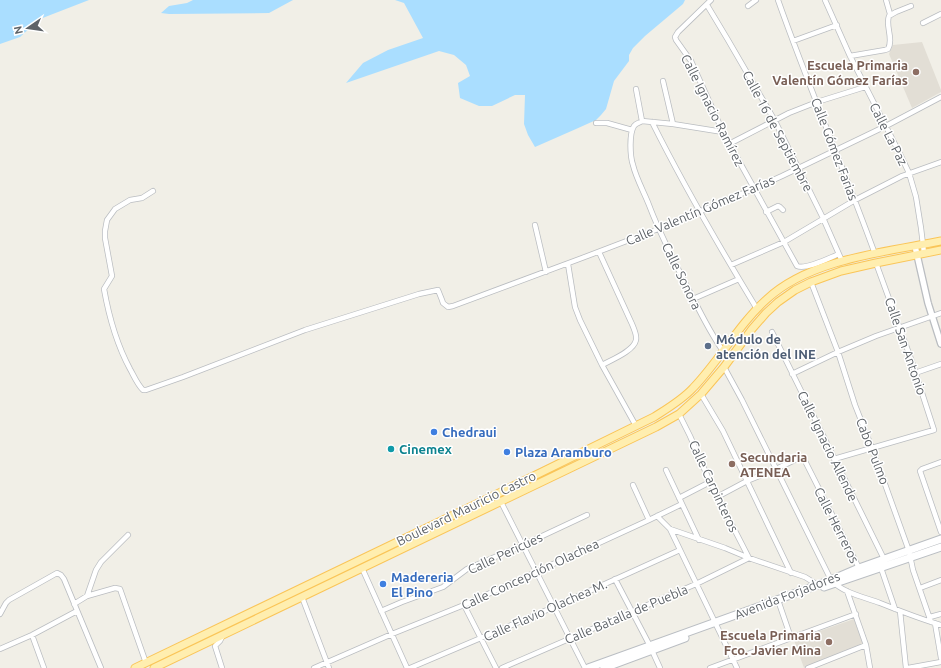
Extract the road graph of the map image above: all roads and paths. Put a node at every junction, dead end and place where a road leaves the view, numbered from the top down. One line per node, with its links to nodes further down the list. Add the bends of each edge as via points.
1 (711, 0): 6 (street)
2 (756, 0): 7 (street)
3 (778, 0): 13 (street, Calle Gómez Farias)
4 (825, 0): 12 (street, Calle La Paz)
5 (886, 0): 9 (street)
6 (706, 4): 21 (street, Calle 16 de Septiembre); 27 (street, Calle Ignacio Ramírez, via 675,37 695,68)
7 (748, 6)
8 (911, 6): 9 (street)
9 (890, 14): 14 (street, via 888,49)
10 (941, 14): 11 (street)
11 (924, 23)
12 (837, 25): 13 (street); 14 (street, Calle La Paz)
13 (793, 41): 19 (street, Calle Gómez Farias)
14 (850, 56): 16 (street, Calle La Paz)
15 (663, 80): 24 (street)
16 (865, 87): 19 (street); 25 (street, Calle La Paz)
17 (636, 89): 20 (street)
18 (941, 97): 25 (street, Calle Valentín Gómez Farías)
19 (817, 102): 21 (street); 29 (street, Calle Gómez Farias)
20 (642, 121): 22 (street); 26 (street)
21 (775, 121): 28 (street); 31 (street, Calle 16 de Septiembre)
22 (652, 122): 24 (street); 37 (street)
23 (596, 123): 26 (street, via 607,123)
24 (673, 124): 27 (street)
25 (886, 126): 29 (street, Calle Valentín Gómez Farías); 32 (street, Calle La Paz)
26 (632, 130): 41 (street, Calle Sonora, via 632,164)
27 (723, 132): 28 (street, Calle Ignacio Ramírez)
28 (729, 144): 33 (street, Calle Ignacio Ramírez)
29 (836, 150): 31 (street, Calle Valentín Gómez Farías); 35 (street, Calle Gómez Farias)
30 (941, 162): 32 (street)
31 (798, 168): 33 (street, Calle Valentín Gómez Farías); 39 (street, Calle 16 de Septiembre)
32 (909, 173): 35 (street); 44 (street, Calle La Paz, via 916,197)
33 (754, 189): 37 (street, Calle Valentín Gómez Farías); 38 (street, Calle Ignacio Ramírez)
34 (153, 191): 55 (street, Calle Valentín Gómez Farías, via 115,209 107,220 105,231 112,276 104,289 107,308 127,364 143,390 305,330 419,294 438,290 443,303 448,307)
35 (855, 200): 39 (street); 49 (street, Calle Gómez Farias)
36 (783, 210): 38 (street, via 778,206)
37 (700, 211): 41 (street, Calle Valentín Gómez Farías); 54 (street)
38 (766, 212): 43 (street, Calle Ignacio Ramírez)
39 (823, 218): 43 (street); 51 (street, Calle 16 de Septiembre)
40 (535, 224): 55 (street)
41 (658, 229): 47 (street, Calle Valentín Gómez Farías); 58 (street, Calle Sonora)
42 (941, 241): 44 (main road, Boulevard Mauricio Castro)
43 (784, 242): 51 (street, Calle Ignacio Ramírez, via 799,267); 54 (street)
44 (923, 245): 45 (main road, Boulevard Mauricio Castro); 48 (street, Calle La Paz)
45 (915, 246): 49 (main road, Boulevard Mauricio Castro); 50 (street)
46 (941, 250): 48 (main road, Boulevard Mauricio Castro)
47 (599, 252): 53 (street, Calle Valentín Gómez Farías); 68 (street, via 636,334 636,341 632,347)
48 (924, 253): 50 (main road, Boulevard Mauricio Castro)
49 (875, 254): 51 (main road, Boulevard Mauricio Castro)
50 (916, 254): 52 (main road, Boulevard Mauricio Castro); 61 (street)
51 (841, 258): 59 (main road, Boulevard Mauricio Castro, via 792,281 767,298)
52 (876, 263): 57 (main road, Boulevard Mauricio Castro, via 841,271); 62 (street, Calle San Antonio)
53 (568, 264): 55 (street, Calle Valentín Gómez Farías); 68 (street, via 573,301)
54 (731, 265): 56 (street)
55 (546, 272)
56 (739, 279): 58 (street); 59 (street)
57 (811, 282): 66 (street, Cabo Pulmo); 69 (main road, Boulevard Mauricio Castro, via 795,290 766,312)
58 (693, 299): 65 (street, Calle Sonora)
59 (757, 309): 65 (main road, Boulevard Mauricio Castro)
60 (941, 313): 61 (street)
61 (932, 316): 62 (street); 64 (street)
62 (900, 327): 66 (street); 70 (street, Calle San Antonio)
63 (772, 332): 71 (street, Calle Ignacio Allende)
64 (941, 344)
65 (723, 350): 74 (main road, Boulevard Mauricio Castro, via 708,371 682,398)
66 (838, 352): 71 (street); 76 (street, Cabo Pulmo)
67 (941, 364): 70 (street)
68 (602, 365): 74 (street)
69 (724, 366): 72 (main road, Boulevard Mauricio Castro); 80 (street)
70 (916, 373): 76 (street, Calle San Antonio, via 934,430)
71 (792, 374): 78 (street, Calle Ignacio Allende)
72 (701, 394): 73 (main road, Boulevard Mauricio Castro); 82 (street, via 723,431)
73 (679, 414): 77 (main road, Boulevard Mauricio Castro); 83 (street, Calle Carpinteros)
74 (636, 426): 75 (main road, Boulevard Mauricio Castro)
75 (620, 433): 77 (main road, via 617,442); 85 (main road, Boulevard Mauricio Castro)
76 (872, 448): 78 (street); 101 (street, Cabo Pulmo)
77 (610, 449): 88 (main road, Boulevard Mauricio Castro)
78 (834, 459): 103 (street, Calle Ignacio Allende)
79 (941, 462): 94 (street, via 921,470 920,473)
80 (776, 469): 82 (street, Calle Herreros); 105 (street, Calle Herreros, via 797,459 804,460); 111 (street)
81 (666, 470): 87 (street)
82 (747, 481): 86 (street, Calle Herreros); 108 (street)
83 (710, 482): 86 (street, Calle Carpinteros); 87 (street)
84 (633, 485): 92 (street)
85 (497, 494): 88 (street); 144 (main road, Boulevard Mauricio Castro)
86 (717, 497): 102 (street, Calle Carpinteros)
87 (679, 498): 89 (street)
88 (502, 502): 98 (street); 104 (main road, Boulevard Mauricio Castro)
89 (682, 504): 91 (street, Calle Concepción Olachea); 97 (street)
90 (587, 515): 98 (street, Calle Pericúes)
91 (657, 516): 92 (street, Calle Concepción Olachea); 93 (street)
92 (649, 520): 107 (street, Calle Concepción Olachea)
93 (670, 529): 97 (street); 100 (street)
94 (941, 532)
95 (128, 535): 116 (street, via 101,562)
96 (941, 539): 101 (main road, Avenida Forjadores)
97 (699, 540): 102 (street)
98 (523, 545): 107 (street); 124 (street, Calle Pericúes, via 466,570 443,587)
99 (941, 547): 101 (main road, Avenida Forjadores)
100 (680, 550): 109 (street, Calle Flavio Olachea M.); 112 (street)
101 (910, 554): 103 (main road, Avenida Forjadores); 106 (main road, Avenida Forjadores); 114 (street, Cabo Pulmo)
102 (749, 558): 108 (street); 112 (street, Calle Batalla de Puebla)
103 (884, 559): 105 (main road, Avenida Forjadores)
104 (362, 568): 117 (main road, Boulevard Mauricio Castro); 124 (street)
105 (859, 568): 111 (main road, Avenida Forjadores)
106 (881, 568): 111 (main road, Avenida Forjadores); 122 (street)
107 (537, 572): 120 (street, Calle Concepción Olachea); 121 (street)
108 (791, 573): 113 (street, via 805,577)
109 (615, 579): 121 (street, Calle Flavio Olachea M.); 125 (street)
110 (941, 580): 114 (street)
111 (832, 582): 113 (main road, Avenida Forjadores); 115 (street); 119 (main road, Avenida Forjadores)
112 (696, 584): 125 (street, Calle Batalla de Puebla); 130 (street)
113 (818, 585): 130 (main road, Avenida Forjadores)
114 (920, 588): 129 (street, Cabo Pulmo)
115 (847, 591): 122 (street); 127 (street)
116 (87, 596): 118 (street); 144 (street, via 120,588)
117 (302, 597): 134 (main road, Boulevard Mauricio Castro); 145 (street)
118 (74, 604): 123 (street); 126 (street, via 64,579 57,573 9,600)
119 (779, 604): 130 (main road, Avenida Forjadores); 137 (street)
120 (464, 605): 132 (street, Calle Concepción Olachea); 135 (street)
121 (554, 607): 135 (street, Calle Flavio Olachea M.); 136 (street)
122 (897, 610): 129 (street); 165 (street)
123 (77, 611): 133 (street); 148 (street)
124 (381, 611): 132 (street)
125 (632, 611): 136 (street, Calle Batalla de Puebla); 139 (street)
126 (0, 614)
127 (856, 614): 137 (street); 138 (street)
128 (941, 614): 129 (street)
129 (932, 621): 131 (street); 141 (street, Cabo Pulmo)
130 (716, 624): 139 (main road, Avenida Forjadores); 142 (street)
131 (941, 625)
132 (392, 634): 145 (street, Calle Concepción Olachea); 153 (street)
133 (32, 635): 140 (street); 147 (street)
134 (223, 635): 146 (main road, Boulevard Mauricio Castro); 150 (street, via 215,646)
135 (481, 638): 154 (street, Calle Flavio Olachea M.); 155 (street)
136 (570, 638): 156 (street, Calle Batalla de Puebla); 157 (street)
137 (791, 638): 142 (street)
138 (866, 645): 163 (street); 164 (street)
139 (651, 648): 158 (main road, Avenida Forjadores); 159 (main road, Avenida Forjadores); 160 (street)
140 (0, 649)
141 (941, 658)
142 (733, 659): 161 (street); 162 (street)
143 (941, 662): 165 (street)
144 (146, 663): 149 (main road, Boulevard Mauricio Castro)
145 (327, 663): 151 (street, Calle Concepción Olachea); 152 (street)
146 (157, 667)
147 (44, 668)
148 (101, 668)
149 (136, 668)
150 (222, 668)
151 (314, 668)
152 (329, 668)
153 (406, 668)
154 (410, 668)
155 (496, 668)
156 (502, 668)
157 (585, 668)
158 (588, 668)
159 (604, 668)
160 (660, 668)
161 (710, 668)
162 (737, 668)
163 (808, 668)
164 (870, 668)
165 (907, 668)

